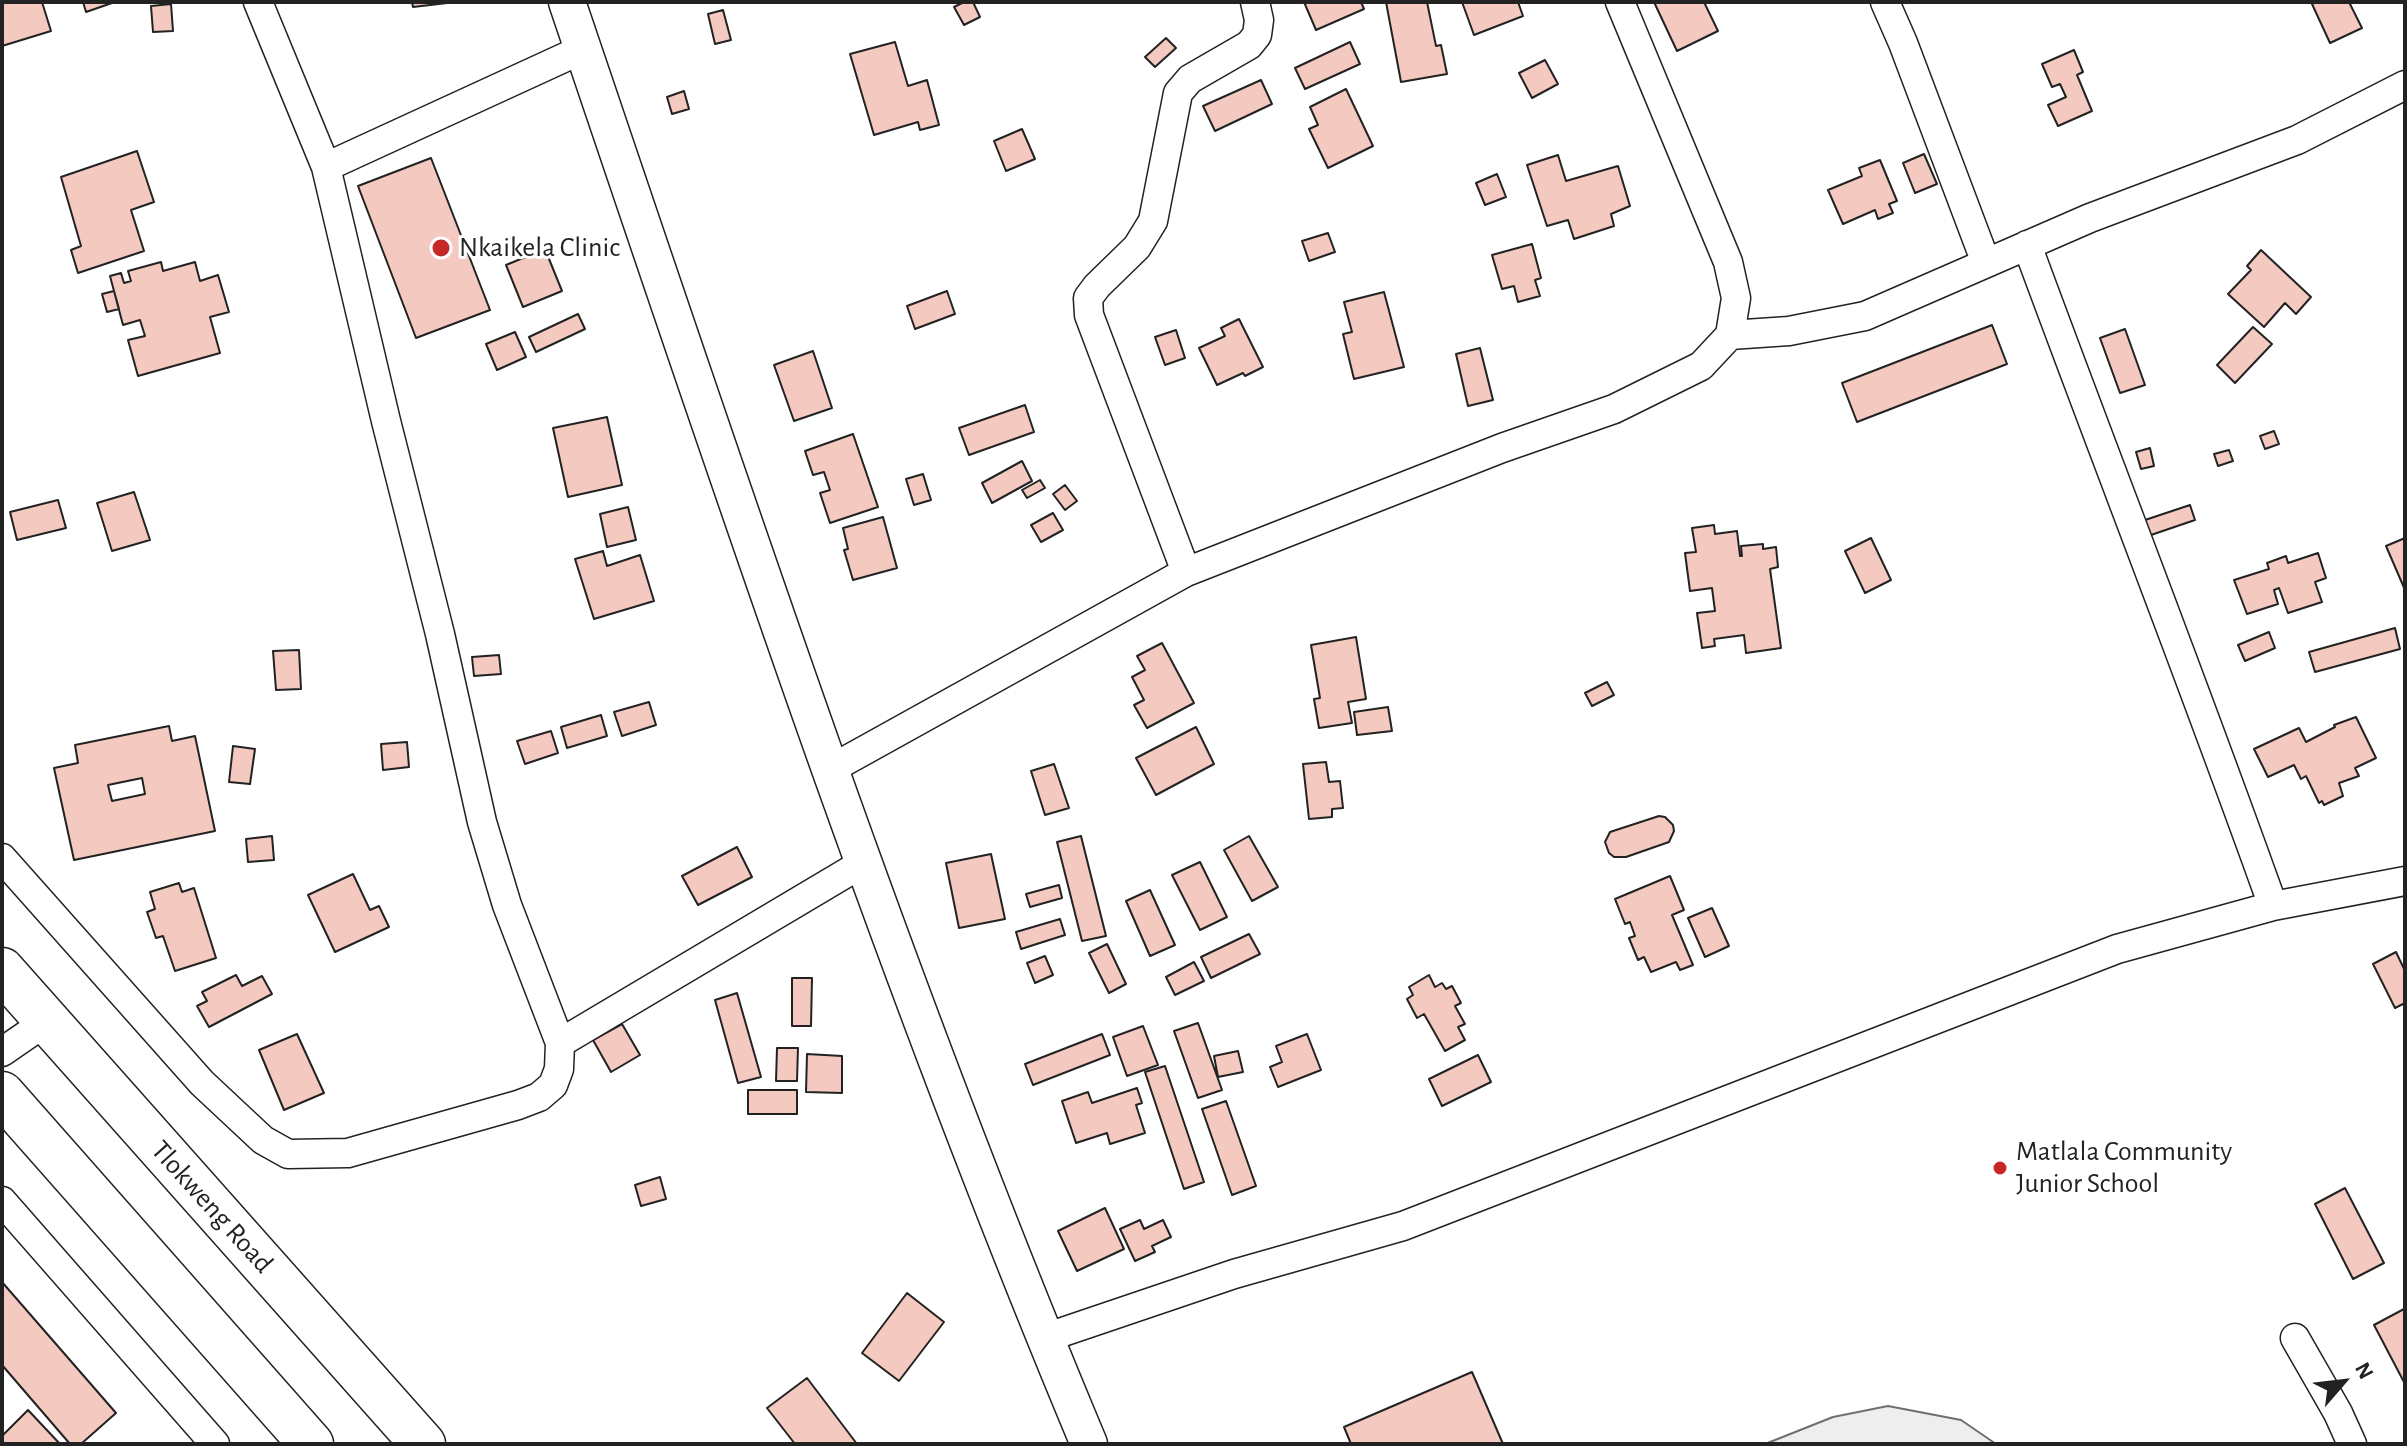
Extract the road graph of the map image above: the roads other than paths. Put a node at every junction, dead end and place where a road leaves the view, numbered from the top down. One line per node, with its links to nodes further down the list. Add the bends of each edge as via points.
1 (258, 2): 8 (street)
2 (567, 2): 6 (street)
3 (1255, 2): 12 (street, via 1257,35 1249,45 1190,79 1178,93 1153,221 1137,247 1088,298 1089,315)
4 (1620, 2): 11 (street, via 1728,262 1736,298)
5 (1885, 2): 10 (street)
6 (583, 49): 8 (street); 13 (street)
7 (2405, 85): 9 (street, via 2297,140)
8 (326, 167): 20 (street, via 482,822 507,905)
9 (2027, 245): 10 (street); 17 (street)
10 (1986, 263): 11 (street, via 1865,316 1789,331)
11 (1730, 335): 12 (street, via 1701,366 1614,409)
12 (1186, 572): 13 (street)
13 (829, 770): 15 (street)
14 (2, 858): 20 (street, via 202,1083 263,1140 288,1154 348,1153 539,1097 553,1085)
15 (863, 863): 20 (street); 24 (street)
16 (2405, 881): 17 (street)
17 (2273, 906): 24 (street, via 2117,949 1403,1226 1234,1274)
18 (2, 970): 19 (main road, Tlokweng Road)
19 (47, 1021): 21 (street); 28 (main road, Tlokweng Road)
20 (560, 1043)
21 (2, 1052)
22 (2, 1094): 27 (main road)
23 (2, 1201): 26 (street)
24 (1045, 1338): 29 (street)
25 (2295, 1338): 30 (street)
26 (215, 1444)
27 (311, 1444)
28 (423, 1444)
29 (1089, 1444)
30 (2352, 1444)

